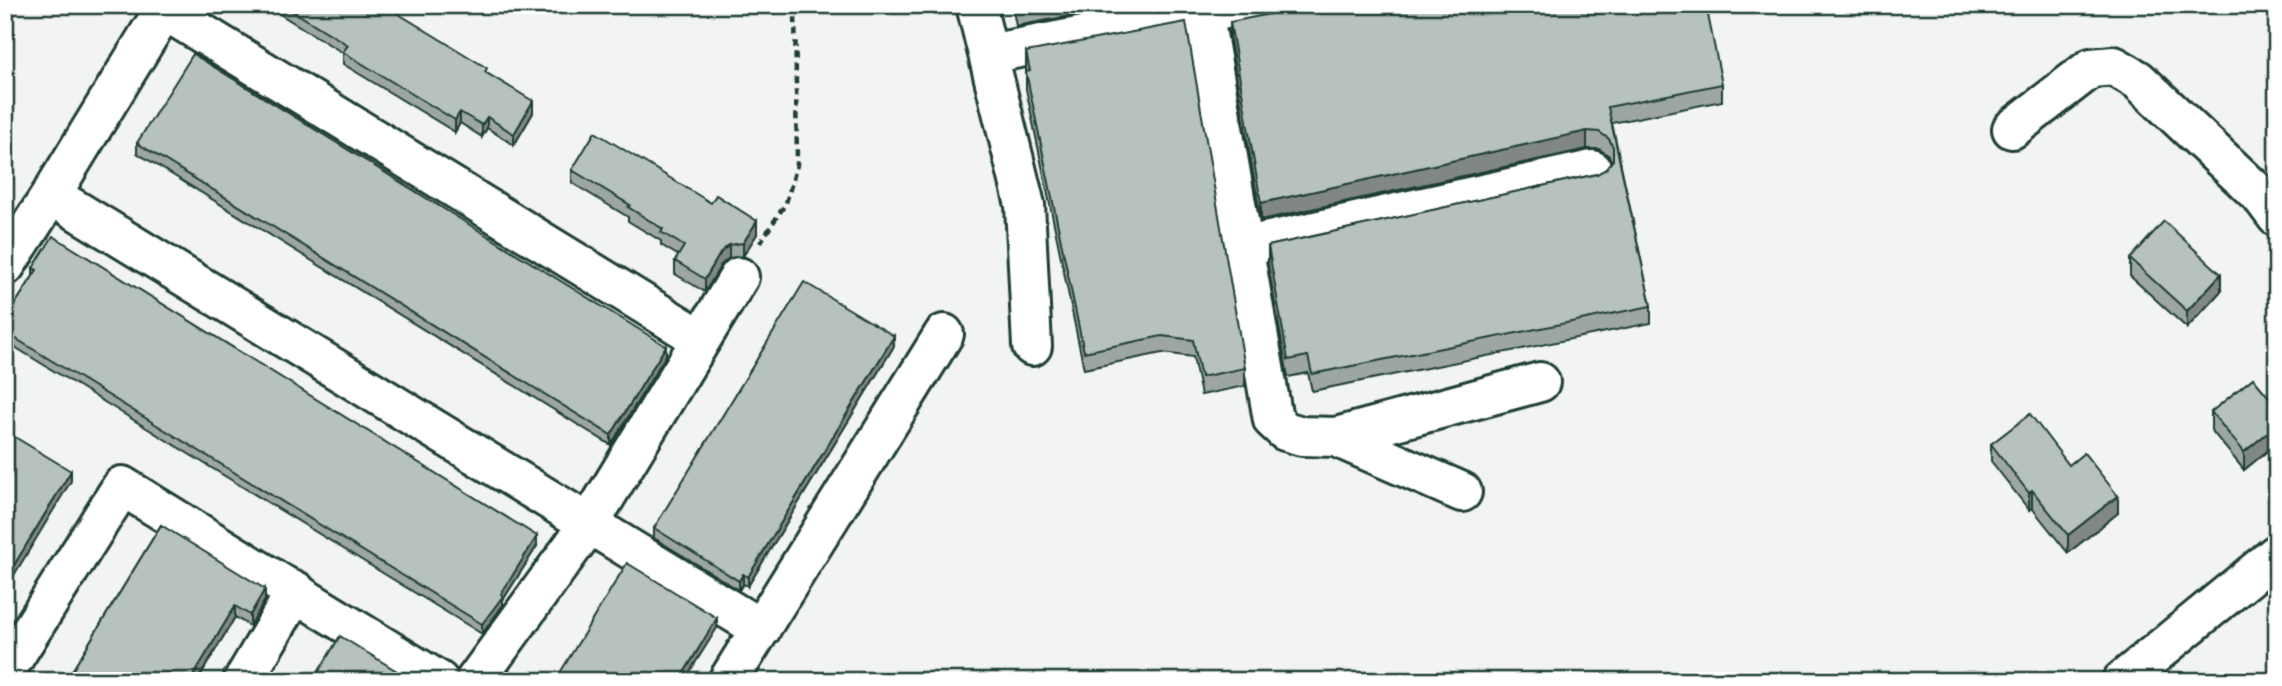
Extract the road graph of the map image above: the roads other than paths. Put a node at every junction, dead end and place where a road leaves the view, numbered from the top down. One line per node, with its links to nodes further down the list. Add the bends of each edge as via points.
1 (976, 5): 5 (street)
2 (1247, 5): 4 (street)
3 (165, 8): 8 (street); 14 (street)
4 (1203, 10): 5 (street); 10 (street)
5 (988, 54): 15 (street, via 1025,205)
6 (2012, 128): 9 (street, via 2091,68 2114,65 2138,80 2262,197)
7 (1592, 170): 10 (street)
8 (51, 195): 11 (street); 19 (street)
9 (2277, 217)
10 (1242, 247): 17 (street, via 1273,420 1285,431 1302,436)
11 (5, 266)
12 (739, 277): 14 (street)
13 (944, 334): 22 (street)
14 (701, 340): 19 (street)
15 (1032, 346)
16 (1539, 382): 17 (street)
17 (1336, 437): 18 (street)
18 (1462, 492)
19 (589, 524): 22 (street); 26 (street)
20 (2277, 554): 28 (street)
21 (296, 591): 23 (street, via 122,486); 24 (street); 25 (street)
22 (761, 629): 27 (street)
23 (5, 672)
24 (243, 681)
25 (439, 681)
26 (475, 681)
27 (728, 681)
28 (2122, 681)

